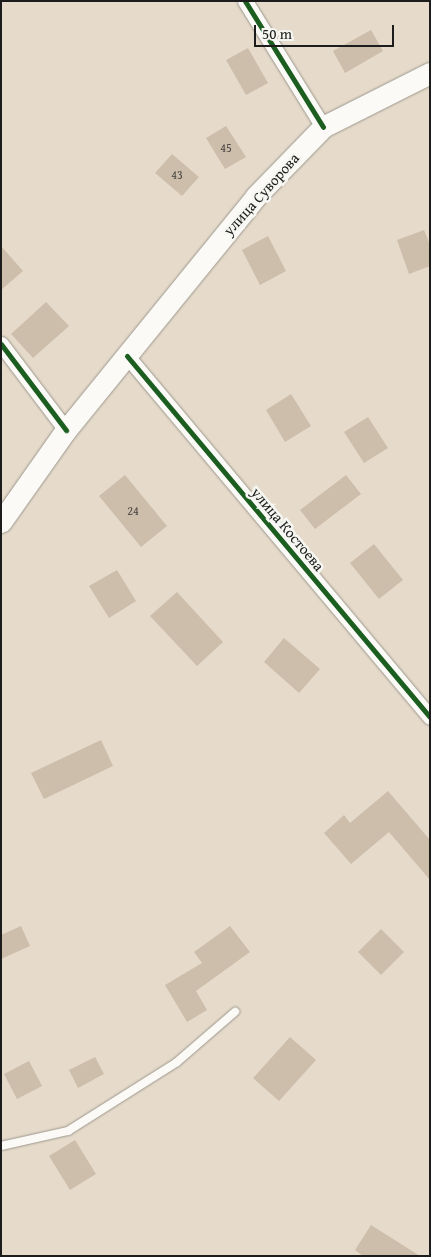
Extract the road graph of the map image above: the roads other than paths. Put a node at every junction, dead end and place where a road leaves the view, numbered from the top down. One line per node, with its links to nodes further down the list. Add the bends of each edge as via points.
1 (245, 1): 3 (street)
2 (430, 73): 3 (main road, улица Суворова)
3 (323, 127): 5 (main road, улица Суворова, via 256,196)
4 (1, 344): 6 (street)
5 (127, 356): 6 (main road, улица Суворова); 8 (street, улица Костоева)
6 (66, 430): 7 (main road, улица Суворова)
7 (1, 522)
8 (430, 717)
9 (234, 1012): 10 (lane, via 177,1062 68,1131)
10 (1, 1146)

